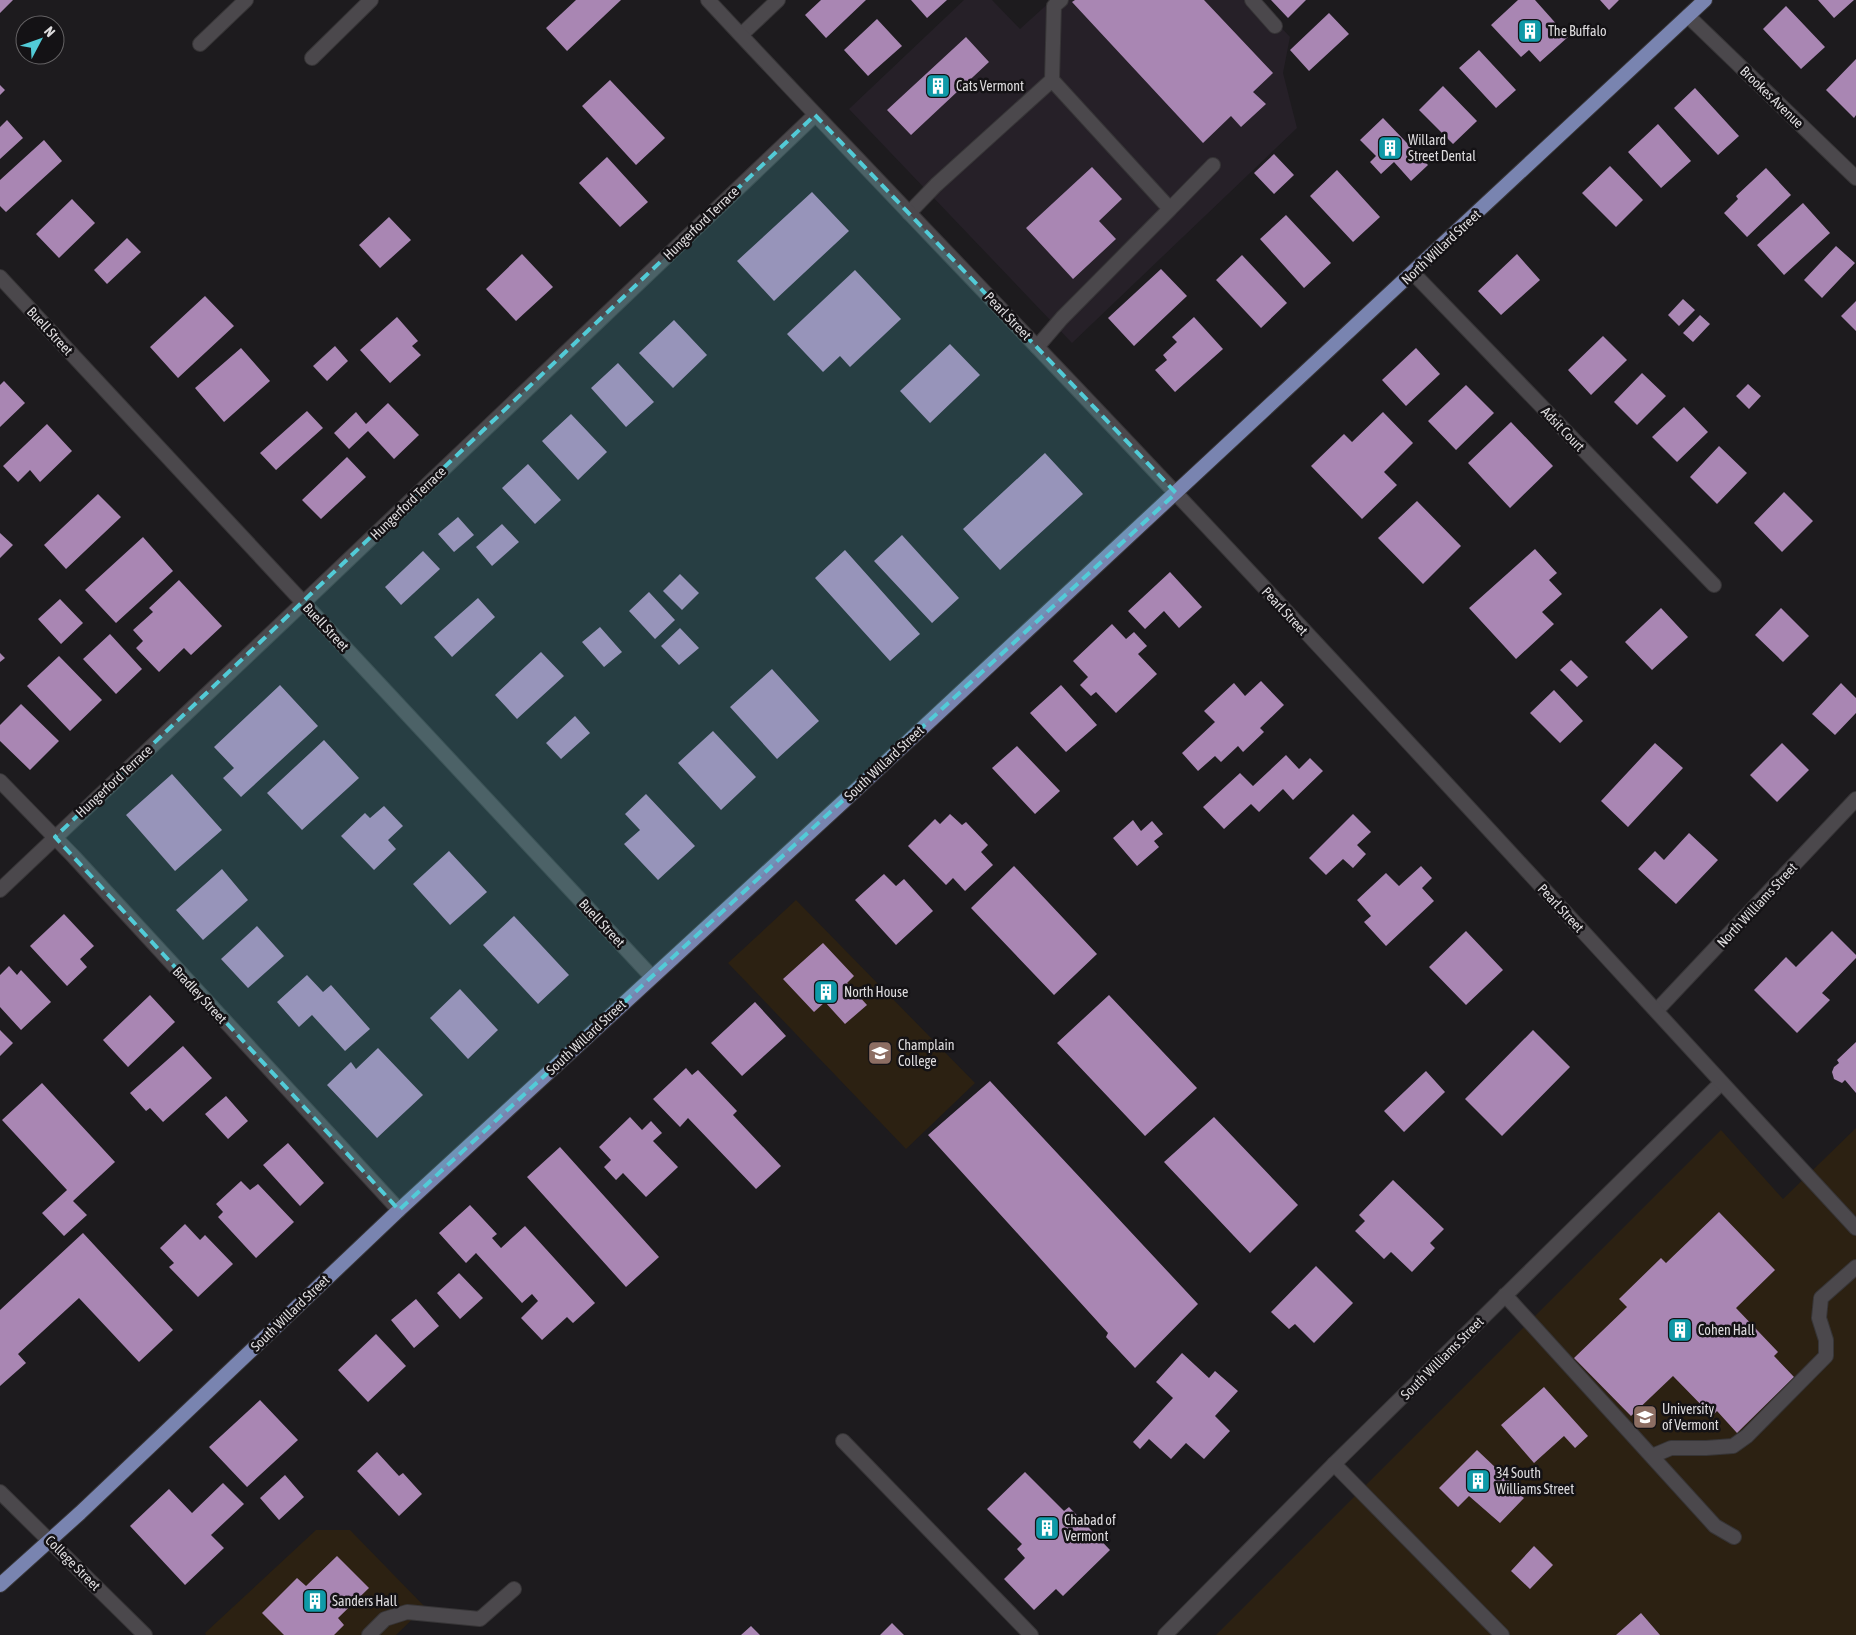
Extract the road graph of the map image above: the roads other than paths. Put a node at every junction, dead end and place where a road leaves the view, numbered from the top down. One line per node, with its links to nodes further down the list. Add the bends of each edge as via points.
1 (246, 0): 11 (street)
2 (371, 0): 12 (street)
3 (708, 0): 10 (street, Pearl Street)
4 (778, 0): 10 (street)
5 (1061, 0): 13 (street, via 1054,6)
6 (1252, 0): 9 (street)
7 (1705, 0): 8 (main road, North Willard Street)
8 (1688, 16): 16 (street, Brookes Avenue); 19 (main road, North Willard Street)
9 (1275, 26)
10 (741, 35): 14 (street, Pearl Street)
11 (200, 44)
12 (312, 58)
13 (1052, 80): 17 (street); 18 (street)
14 (815, 115): 18 (street, Pearl Street); 24 (street, Hungerford Terrace)
15 (1213, 165): 17 (street)
16 (1856, 178)
17 (1170, 208): 21 (street)
18 (908, 213): 21 (street, Pearl Street)
19 (1413, 272): 22 (main road, North Willard Street); 23 (street, Adsit Court)
20 (0, 277): 24 (street, Buell Street)
21 (1037, 347): 22 (street, Pearl Street)
22 (1176, 493): 29 (main road, South Willard Street); 30 (street, Pearl Street)
23 (1714, 585)
24 (304, 603): 27 (street, Hungerford Terrace); 29 (street, Buell Street)
25 (0, 781): 27 (street, Bradley Street)
26 (1856, 799): 30 (street, North Williams Street)
27 (55, 837): 28 (street, Hungerford Terrace); 32 (street, Bradley Street)
28 (0, 890)
29 (652, 977): 32 (main road, South Willard Street)
30 (1656, 1010): 31 (street, Pearl Street)
31 (1721, 1083): 33 (street, Pearl Street); 35 (street, South Williams Street)
32 (399, 1210): 41 (main road, South Willard Street)
33 (1856, 1228)
34 (1856, 1266): 37 (street, via 1821,1298 1819,1318 1826,1340 1826,1356 1747,1436 1733,1446 1671,1448)
35 (1505, 1295): 37 (street); 38 (street, South Williams Street)
36 (843, 1441): 46 (street)
37 (1652, 1456): 40 (street, via 1715,1526)
38 (1334, 1464): 47 (street, South Williams Street); 48 (street)
39 (0, 1492): 41 (street, College Street)
40 (1734, 1537)
41 (49, 1540): 42 (main road, South Willard Street); 44 (street, College Street)
42 (0, 1586)
43 (514, 1588): 45 (street, via 480,1619 407,1612 385,1619)
44 (145, 1635)
45 (369, 1635)
46 (1031, 1635)
47 (1165, 1635)
48 (1502, 1635)

